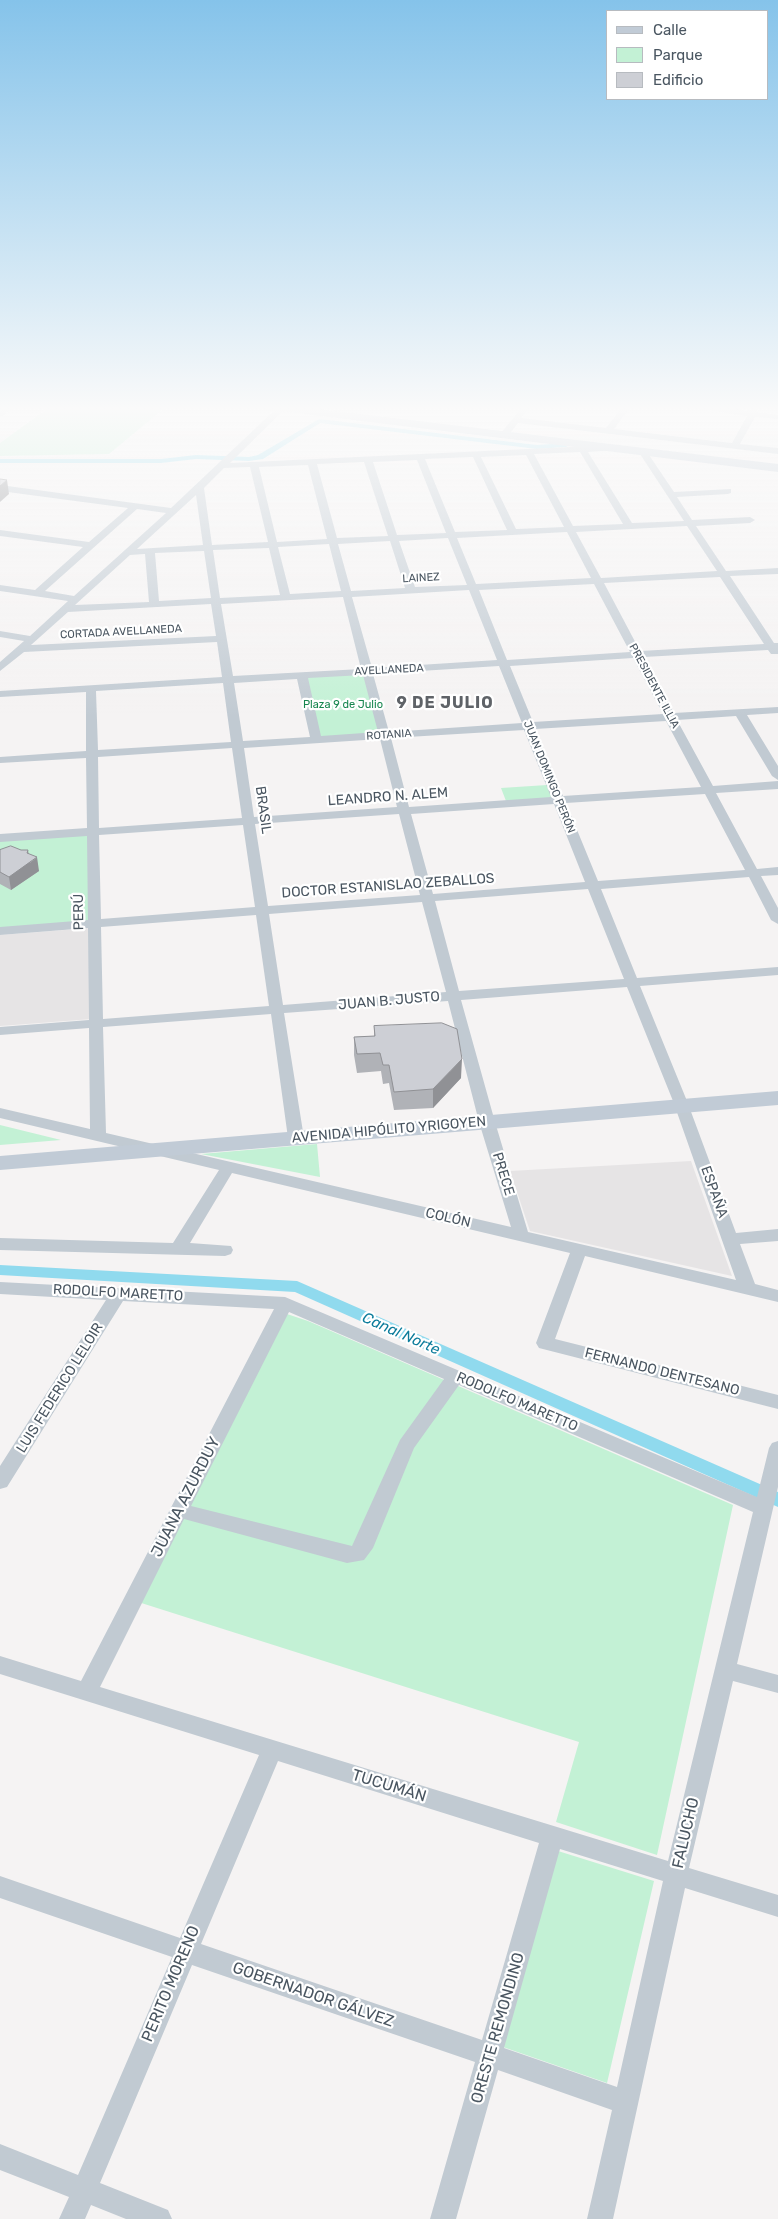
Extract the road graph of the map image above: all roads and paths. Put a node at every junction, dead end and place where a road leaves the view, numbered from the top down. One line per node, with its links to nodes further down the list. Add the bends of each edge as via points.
1 (131, 510): 22 (street)
2 (161, 510): 12 (street)
3 (203, 510): 24 (street, BRASIL)
4 (265, 510): 23 (street)
5 (324, 510): 21 (street, PRECE)
6 (385, 510): 20 (street)
7 (441, 510): 19 (street, JUAN DOMINGO PERÓN)
8 (502, 510): 18 (street)
9 (560, 510): 16 (street, PRESIDENTE ILLIA)
10 (619, 510): 15 (street)
11 (682, 510): 14 (street)
12 (172, 511): 25 (street)
13 (750, 520): 14 (street)
14 (691, 523): 15 (street); 28 (street)
15 (630, 527): 16 (street)
16 (571, 530): 18 (street); 29 (street, PRESIDENTE ILLIA)
17 (0, 533): 22 (street)
18 (513, 533): 19 (street)
19 (452, 536): 20 (street); 31 (street, JUAN DOMINGO PERÓN)
20 (395, 539): 21 (street); 32 (street)
21 (333, 543): 23 (street); 34 (street, PRECE)
22 (91, 545): 33 (street)
23 (274, 546): 24 (street); 35 (street)
24 (209, 549): 26 (street); 37 (street, BRASIL)
25 (128, 552): 26 (street); 36 (street)
26 (150, 552): 38 (street)
27 (778, 571): 28 (street, LAINEZ)
28 (724, 574): 29 (street, LAINEZ); 43 (street)
29 (598, 581): 31 (street, LAINEZ); 45 (street, PRESIDENTE ILLIA)
30 (0, 588): 33 (street)
31 (473, 588): 32 (street, LAINEZ); 47 (street, JUAN DOMINGO PERÓN)
32 (411, 592): 34 (street, LAINEZ)
33 (37, 593): 36 (street)
34 (347, 595): 35 (street, LAINEZ); 49 (street, PRECE)
35 (286, 598): 37 (street, LAINEZ)
36 (76, 599): 39 (street)
37 (217, 602): 38 (street, LAINEZ); 42 (street, BRASIL)
38 (154, 606): 39 (street, LAINEZ)
39 (65, 609): 41 (street)
40 (0, 634): 41 (street)
41 (32, 639): 44 (street)
42 (222, 639): 44 (street, CORTADA AVELLANEDA); 51 (street, BRASIL)
43 (775, 646): 45 (street, AVELLANEDA); 46 (street)
44 (21, 649): 48 (street)
45 (637, 655): 47 (street, AVELLANEDA); 56 (street, PRESIDENTE ILLIA)
46 (778, 657)
47 (503, 663): 49 (street, AVELLANEDA); 57 (street, JUAN DOMINGO PERÓN)
48 (0, 668)
49 (368, 671): 50 (street, AVELLANEDA); 58 (street, PRECE)
50 (302, 675): 51 (street, AVELLANEDA); 59 (street)
51 (228, 679): 52 (street, AVELLANEDA); 60 (street, BRASIL)
52 (91, 688): 53 (street, AVELLANEDA); 61 (street, PERÚ)
53 (0, 694)
54 (778, 710): 55 (street, ROTANIA)
55 (740, 713): 56 (street, ROTANIA); 63 (street)
56 (670, 717): 57 (street, ROTANIA); 65 (street, PRESIDENTE ILLIA)
57 (529, 726): 58 (street, ROTANIA); 66 (street, JUAN DOMINGO PERÓN)
58 (385, 735): 59 (street, ROTANIA); 67 (street, PRECE)
59 (316, 740): 60 (street, ROTANIA)
60 (238, 744): 61 (street, ROTANIA); 68 (street, BRASIL)
61 (92, 754): 62 (street, ROTANIA); 69 (street, PERÚ)
62 (0, 760)
63 (778, 776)
64 (778, 785): 65 (street, LEANDRO N. ALEM)
65 (709, 790): 66 (street, LEANDRO N. ALEM); 72 (street, PRESIDENTE ILLIA)
66 (558, 800): 67 (street, LEANDRO N. ALEM); 73 (street, JUAN DOMINGO PERÓN)
67 (404, 810): 68 (street, LEANDRO N. ALEM); 74 (street, PRECE)
68 (249, 821): 69 (street, LEANDRO N. ALEM); 75 (street, BRASIL)
69 (93, 832): 70 (street, LEANDRO N. ALEM); 77 (street, PERÚ)
70 (0, 838)
71 (778, 871): 72 (street, DOCTOR ESTANISLAO ZEBALLOS)
72 (753, 873): 73 (street, DOCTOR ESTANISLAO ZEBALLOS); 76 (street, PRESIDENTE ILLIA)
73 (593, 885): 74 (street, DOCTOR ESTANISLAO ZEBALLOS); 80 (street, JUAN DOMINGO PERÓN)
74 (428, 898): 75 (street, DOCTOR ESTANISLAO ZEBALLOS); 81 (street, PRECE)
75 (262, 911): 77 (street, DOCTOR ESTANISLAO ZEBALLOS); 82 (street, BRASIL)
76 (778, 920)
77 (94, 923): 78 (street, DOCTOR ESTANISLAO ZEBALLOS); 83 (street, PERÚ)
78 (0, 930)
79 (778, 971): 80 (street, JUAN B. JUSTO)
80 (632, 983): 81 (street, JUAN B. JUSTO); 87 (street, JUAN DOMINGO PERÓN)
81 (454, 996): 82 (street, JUAN B. JUSTO); 89 (street, PRECE)
82 (277, 1010): 83 (street, JUAN B. JUSTO); 90 (street, BRASIL)
83 (96, 1024): 84 (street, JUAN B. JUSTO); 91 (street, PERÚ)
84 (0, 1031)
85 (778, 1088): 87 (street, AVENIDA HIPÓLITO YRIGOYEN)
86 (778, 1098): 87 (street, AVENIDA HIPÓLITO YRIGOYEN)
87 (680, 1101): 89 (street, AVENIDA HIPÓLITO YRIGOYEN); 98 (street, ESPAÑA)
88 (0, 1113): 91 (street, COLÓN)
89 (486, 1117): 90 (street, AVENIDA HIPÓLITO YRIGOYEN); 96 (street, PRECE)
90 (295, 1133): 91 (street, AVENIDA HIPÓLITO YRIGOYEN); 92 (street, AVENIDA HIPÓLITO YRIGOYEN)
91 (108, 1139): 92 (street, COLÓN); 93 (street, AVENIDA HIPÓLITO YRIGOYEN)
92 (156, 1149): 94 (street, AVENIDA HIPÓLITO YRIGOYEN); 95 (street, COLÓN)
93 (0, 1152)
94 (0, 1163)
95 (228, 1167): 96 (street, COLÓN); 100 (street)
96 (521, 1235): 101 (street, COLÓN)
97 (778, 1235): 98 (street)
98 (731, 1239): 104 (street, ESPAÑA)
99 (0, 1244): 100 (street)
100 (178, 1249): 102 (street)
101 (580, 1249): 104 (street, COLÓN); 109 (street, FERNANDO DENTESANO, via 545,1343)
102 (225, 1250)
103 (0, 1288): 105 (street, RODOLFO MARETTO)
104 (748, 1289): 106 (street, COLÓN)
105 (119, 1293): 107 (street, RODOLFO MARETTO); 111 (street, LUIS FEDERICO LELOIR)
106 (778, 1296)
107 (284, 1303): 108 (street, RODOLFO MARETTO); 113 (street, JUANA AZURDUY)
108 (456, 1376): 112 (street, RODOLFO MARETTO); 113 (street, via 406,1445 363,1548 357,1554 347,1555)
109 (778, 1402)
110 (778, 1448): 112 (street, FALUCHO)
111 (0, 1482)
112 (763, 1508): 115 (street, FALUCHO)
113 (179, 1510): 117 (street, JUANA AZURDUY)
114 (0, 1665): 117 (street, TUCUMÁN)
115 (724, 1670): 116 (street); 120 (street, FALUCHO)
116 (778, 1684)
117 (87, 1691): 118 (street, TUCUMÁN)
118 (272, 1750): 119 (street, TUCUMÁN); 123 (street, PERITO MORENO)
119 (552, 1837): 120 (street, TUCUMÁN); 124 (street, ORESTE REMONDINO)
120 (676, 1876): 122 (street, TUCUMÁN); 125 (street, FALUCHO)
121 (0, 1887): 123 (street, GOBERNADOR GÁLVEZ)
122 (778, 1906)
123 (184, 1951): 124 (street, GOBERNADOR GÁLVEZ); 127 (street, PERITO MORENO)
124 (490, 2055): 125 (street, GOBERNADOR GÁLVEZ); 130 (street, ORESTE REMONDINO)
125 (626, 2102): 131 (street, FALUCHO)
126 (0, 2157): 127 (street)
127 (84, 2190): 128 (street, PERITO MORENO); 129 (street)
128 (72, 2219)
129 (159, 2219)
130 (443, 2219)
131 (600, 2219)

